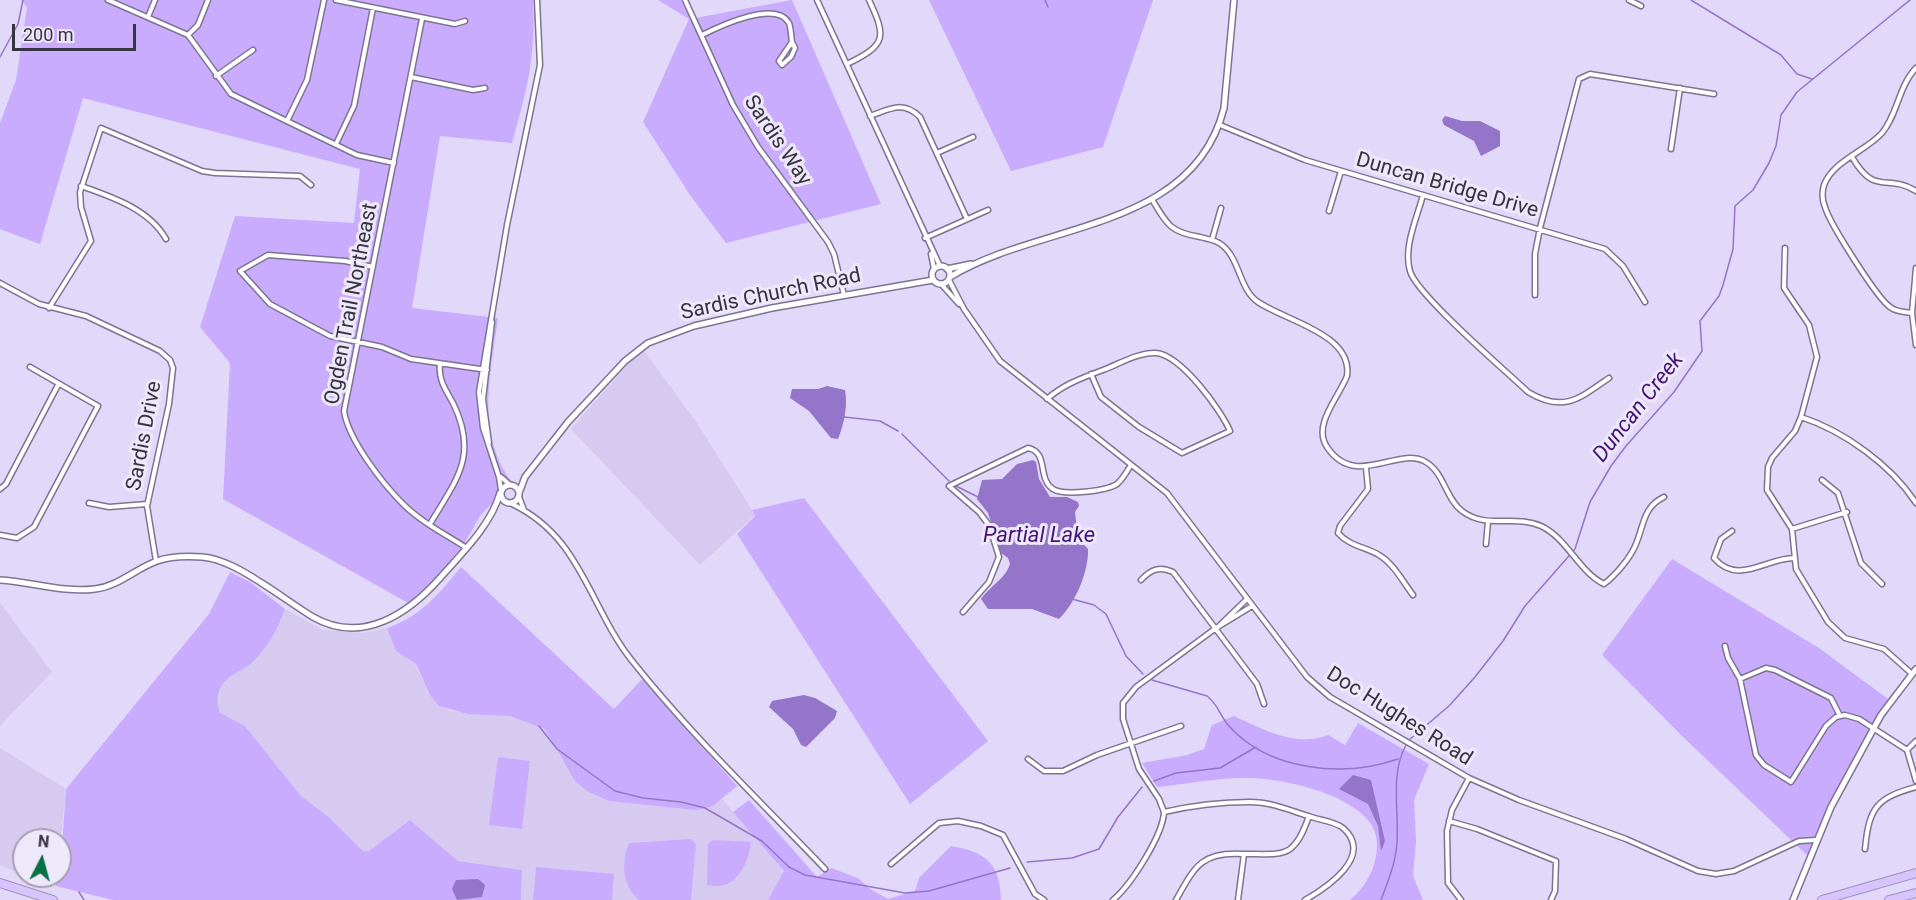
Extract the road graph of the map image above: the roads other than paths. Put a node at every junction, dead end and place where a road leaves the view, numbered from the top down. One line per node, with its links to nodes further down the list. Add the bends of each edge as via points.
1 (108, 0): 14 (street)
2 (154, 0): 14 (street)
3 (208, 0): 17 (street, via 198,25)
4 (324, 0): 29 (street, via 308,80)
5 (336, 0): 13 (street)
6 (537, 0): 70 (street, via 540,65 518,166)
7 (685, 0): 18 (street, Sardis Way)
8 (817, 0): 21 (street)
9 (868, 0): 21 (street, via 882,34 872,52)
10 (1234, 0): 30 (street)
11 (1629, 0): 12 (street)
12 (1641, 6)
13 (373, 8): 15 (street); 32 (street, via 354,106)
14 (148, 17): 17 (street)
15 (422, 19): 16 (street, via 454,24); 24 (street, Ogden Trail Northeast)
16 (465, 21)
17 (188, 35): 23 (street)
18 (702, 35): 19 (street, via 766,7 778,10 789,21); 61 (street, Sardis Way, via 758,147 831,248)
19 (792, 42): 19 (street, via 778,61 782,65 795,48)
20 (253, 50): 23 (street)
21 (847, 64): 28 (street)
22 (1916, 68): 35 (street, via 1902,87 1882,132)
23 (216, 76): 29 (street, via 231,94)
24 (411, 78): 25 (street, via 473,90); 36 (street, Ogden Trail Northeast)
25 (485, 88)
26 (1680, 88): 27 (street); 33 (street); 47 (street, via 1582,75 1576,84)
27 (1714, 94)
28 (870, 116): 34 (street, via 897,106 913,110); 48 (street)
29 (287, 121): 32 (street)
30 (1220, 125): 37 (street, Duncan Bridge Drive); 42 (street, via 1200,156)
31 (973, 137): 34 (street)
32 (336, 144): 36 (street, via 357,155)
33 (1671, 149)
34 (937, 153): 46 (street)
35 (1852, 157): 40 (street, via 1859,170 1873,182 1904,185); 65 (street, via 1827,178 1824,206 1881,298 1897,311)
36 (394, 163): 53 (street, Ogden Trail Northeast)
37 (1341, 171): 41 (street, Duncan Bridge Drive); 45 (street)
38 (311, 185): 39 (street, via 300,176 197,169 101,128)
39 (81, 186): 49 (street, via 123,201); 63 (street, via 79,200 91,241)
40 (1916, 191)
41 (1423, 195): 47 (street, Duncan Bridge Drive); 72 (street, via 1409,247 1410,271 1414,282 1436,305 1539,398 1572,402)
42 (1153, 201): 50 (street, via 1168,226 1180,234); 52 (street)
43 (1221, 208): 50 (street)
44 (988, 210): 46 (street)
45 (1329, 211)
46 (967, 219): 48 (street)
47 (1540, 228): 60 (street, via 1534,254); 62 (street, Duncan Bridge Drive, via 1605,249 1623,266)
48 (925, 237): 56 (street)
49 (166, 239)
50 (1212, 240): 77 (street, via 1222,244 1231,256 1251,297 1340,348 1349,368 1324,422 1325,445 1337,459)
51 (1785, 248): 75 (street, via 1784,288 1809,325 1817,357)
52 (990, 259): 55 (street); 57 (street)
53 (373, 267): 66 (street, Ogden Trail Northeast); 66 (street, via 268,255 240,271 270,303 330,336)
54 (1916, 268): 65 (street)
55 (947, 269): 56 (street); 57 (street)
56 (935, 272): 59 (street); 61 (street, Sardis Church Road, via 905,284)
57 (949, 278): 59 (street); 64 (street, Doc Hughes Road)
58 (0, 283): 63 (street, Sardis Drive)
59 (941, 284): 64 (street, Doc Hughes Road)
60 (1535, 295)
61 (844, 296): 79 (street, Sardis Church Road, via 720,320 648,343 595,392)
62 (1645, 302)
63 (49, 308): 89 (street, Sardis Drive, via 86,316 160,351 170,360 173,368 169,404)
64 (964, 309): 74 (street, Doc Hughes Road, via 1000,361)
65 (1912, 313): 67 (street)
66 (358, 343): 68 (street, via 382,347 411,360); 94 (street, Ogden Trail Northeast, via 345,411 346,426 403,504)
67 (1916, 345)
68 (440, 364): 70 (street); 94 (street, via 440,379 456,411 465,454 463,468)
69 (30, 368): 73 (street)
70 (484, 370): 78 (street, via 480,409)
71 (1091, 374): 71 (street, via 1145,354 1167,356 1218,406 1230,431 1182,453 1139,427 1101,397); 74 (street, via 1062,386)
72 (1609, 378)
73 (58, 385): 82 (street); 97 (street, via 98,406 34,527 17,538)
74 (1047, 399): 76 (street, Doc Hughes Road)
75 (1802, 417): 88 (street, via 1831,428 1882,465); 95 (street, via 1772,458 1766,478 1771,499)
76 (1131, 465): 106 (street, Doc Hughes Road, via 1183,511); 108 (street, via 1117,483 1105,489 1064,492 1049,484 1040,456 1035,449 1028,448 949,486 979,512 999,557 989,582)
77 (1366, 468): 93 (street, via 1408,459 1425,461 1452,502 1469,516); 105 (street, via 1368,489 1338,533 1346,541 1379,555)
78 (497, 471): 81 (street); 83 (street)
79 (525, 477): 81 (street, Sardis Church Road); 84 (street, Sardis Church Road)
80 (1822, 480): 92 (street, via 1838,493)
81 (510, 485): 83 (street, Sardis Church Road); 84 (street)
82 (0, 489)
83 (501, 491): 87 (street); 90 (street)
84 (519, 495): 87 (street); 91 (street)
85 (1664, 497): 93 (street, via 1646,511 1635,546 1604,584 1543,527 1526,521)
86 (89, 503): 89 (street, via 109,507)
87 (508, 503): 90 (street); 91 (street)
88 (1916, 503)
89 (147, 504): 101 (street, Sardis Drive)
90 (494, 509): 99 (street)
91 (525, 510): 131 (street, via 566,546 634,664)
92 (1846, 512): 95 (street); 104 (street, via 1861,563)
93 (1488, 522): 98 (street)
94 (430, 524): 99 (street, Ogden Trail Northeast)
95 (1792, 529): 100 (street)
96 (1731, 531): 100 (street, via 1721,539 1714,558 1726,567 1748,571)
97 (0, 535)
98 (1486, 544)
99 (465, 547): 101 (street, via 406,611 375,625 356,627 336,626 315,618 230,565 204,557 176,556)
100 (1794, 558): 111 (street, via 1802,580 1835,630 1851,640 1884,649)
101 (156, 561): 102 (street, via 124,580 97,589 71,590)
102 (0, 580)
103 (1141, 580): 109 (street, via 1153,569 1173,572)
104 (1881, 584)
105 (1413, 595)
106 (1247, 599): 107 (street, Doc Hughes Road); 109 (street)
107 (1252, 606): 109 (street); 121 (street, Doc Hughes Road, via 1307,677 1330,697)
108 (963, 612)
109 (1216, 628): 113 (street, via 1257,684); 118 (street, via 1127,696 1122,711)
110 (1725, 646): 112 (street)
111 (1914, 671): 116 (street)
112 (1740, 679): 114 (street, via 1766,668 1775,670 1831,698); 114 (street, via 1756,755 1764,765 1791,782 1826,726)
113 (1264, 704)
114 (1840, 716): 116 (street, via 1859,719)
115 (1181, 726): 118 (street)
116 (1873, 729): 119 (street); 127 (street)
117 (1916, 741): 119 (street)
118 (1131, 744): 120 (street, via 1084,759 1063,771 1044,771); 124 (street, via 1139,769)
119 (1907, 750): 122 (street)
120 (1028, 759)
121 (1469, 778): 126 (street); 127 (street, Doc Hughes Road, via 1698,871 1734,871 1799,841)
122 (1916, 781)
123 (1916, 787): 128 (street, via 1893,794 1877,805 1868,822)
124 (1164, 812): 125 (street, via 1251,802); 138 (street, via 1160,832 1121,894)
125 (1309, 816): 129 (street, via 1293,849 1281,854); 141 (street, via 1342,828 1353,849 1346,869 1326,888)
126 (1449, 821): 142 (street, via 1448,883); 143 (street, via 1556,861)
127 (1816, 840): 135 (street)
128 (1865, 849)
129 (1244, 854): 139 (street, via 1223,853 1199,864); 140 (street)
130 (891, 864): 137 (street, via 939,823 958,821 981,826 1003,835 1035,894)
131 (825, 869)
132 (1916, 873): 144 (highway)
133 (0, 883): 136 (highway)
134 (1916, 893): 145 (highway)
135 (1793, 899)
136 (53, 900)
137 (1044, 900)
138 (1113, 900)
139 (1176, 900)
140 (1238, 900)
141 (1305, 900)
142 (1461, 900)
143 (1551, 900)
144 (1822, 900)
145 (1889, 900)

